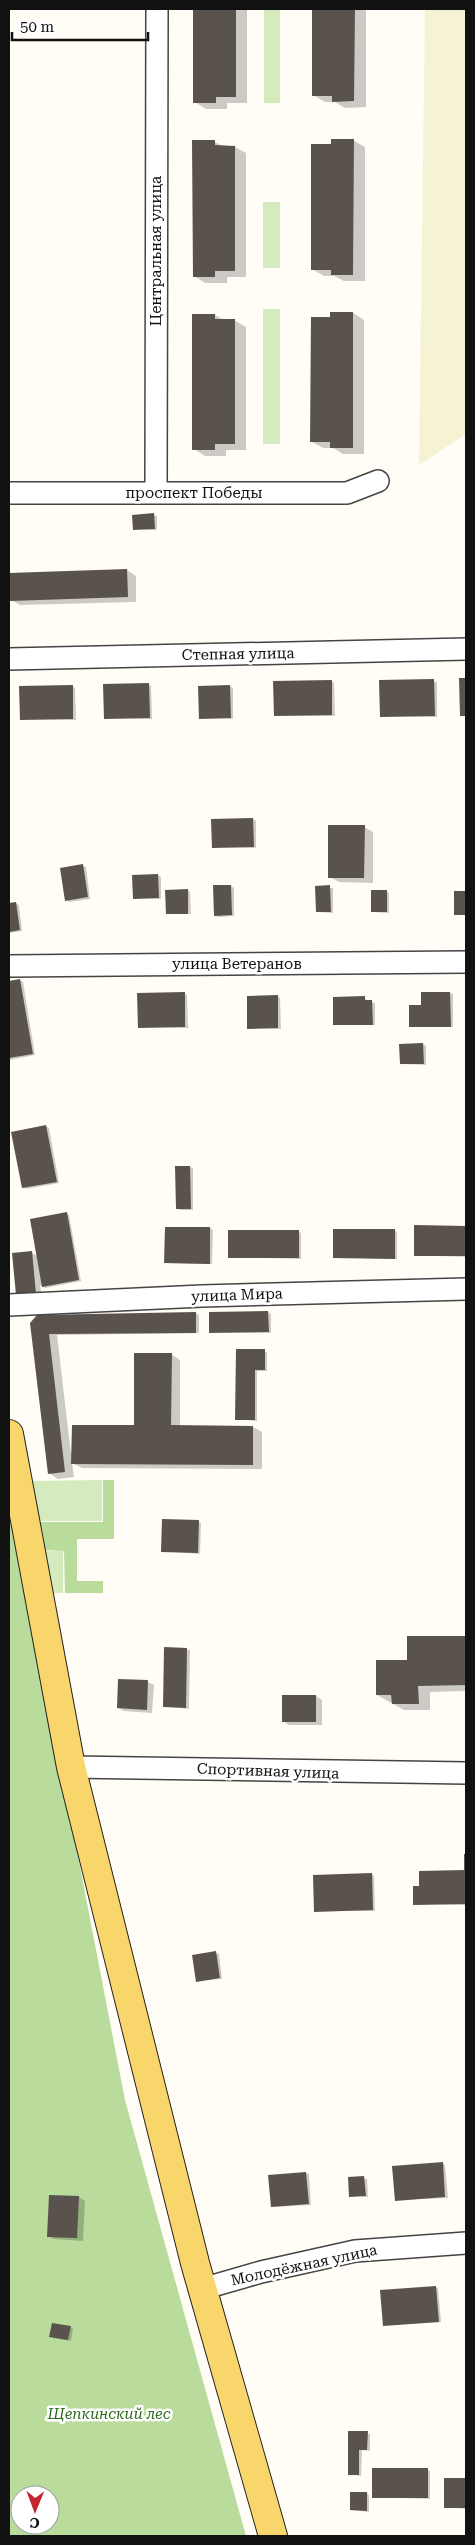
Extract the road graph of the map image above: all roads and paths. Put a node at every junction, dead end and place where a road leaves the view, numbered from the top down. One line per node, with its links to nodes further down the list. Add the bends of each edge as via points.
1 (156, 9): 4 (street, Центральная улица)
2 (378, 481): 4 (street, проспект Победы, via 347,493)
3 (9, 493): 4 (street, проспект Победы)
4 (156, 493)
5 (466, 649): 6 (street, Степная улица)
6 (9, 659)
7 (466, 962): 8 (street, улица Ветеранов)
8 (9, 966)
9 (466, 1289): 10 (street, улица Мира)
10 (9, 1305)
11 (9, 1434): 12 (main road)
12 (70, 1768): 13 (street, Спортивная улица); 15 (main road)
13 (466, 1773)
14 (466, 2243): 15 (street, Молодёжная улица, via 355,2251)
15 (202, 2288): 16 (main road)
16 (273, 2536)

